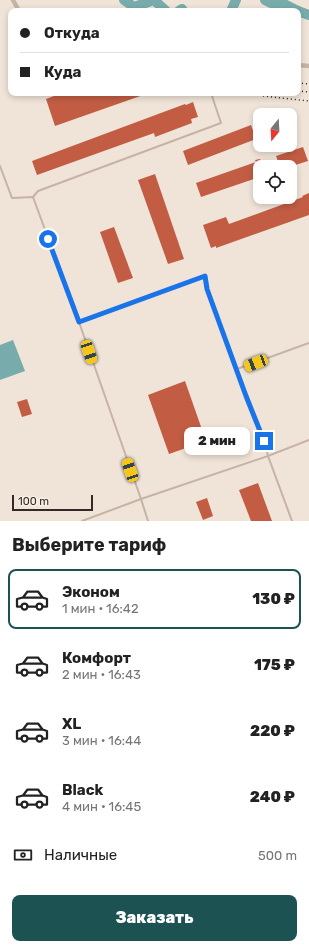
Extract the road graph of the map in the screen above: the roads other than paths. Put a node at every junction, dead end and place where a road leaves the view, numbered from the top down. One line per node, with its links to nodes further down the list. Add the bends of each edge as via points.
1 (213, 96): 3 (lane, via 221,123 38,191)
2 (0, 166): 3 (lane, via 12,198)
3 (33, 197): 4 (lane)
4 (79, 322): 6 (lane, via 205,276 207,289); 9 (lane)
5 (309, 343): 6 (lane)
6 (237, 370): 8 (lane, via 263,435)
7 (309, 440): 8 (lane)
8 (268, 456): 9 (lane); 12 (lane)
9 (141, 499): 10 (lane); 11 (lane)
10 (82, 521)
11 (148, 521)
12 (292, 521)

